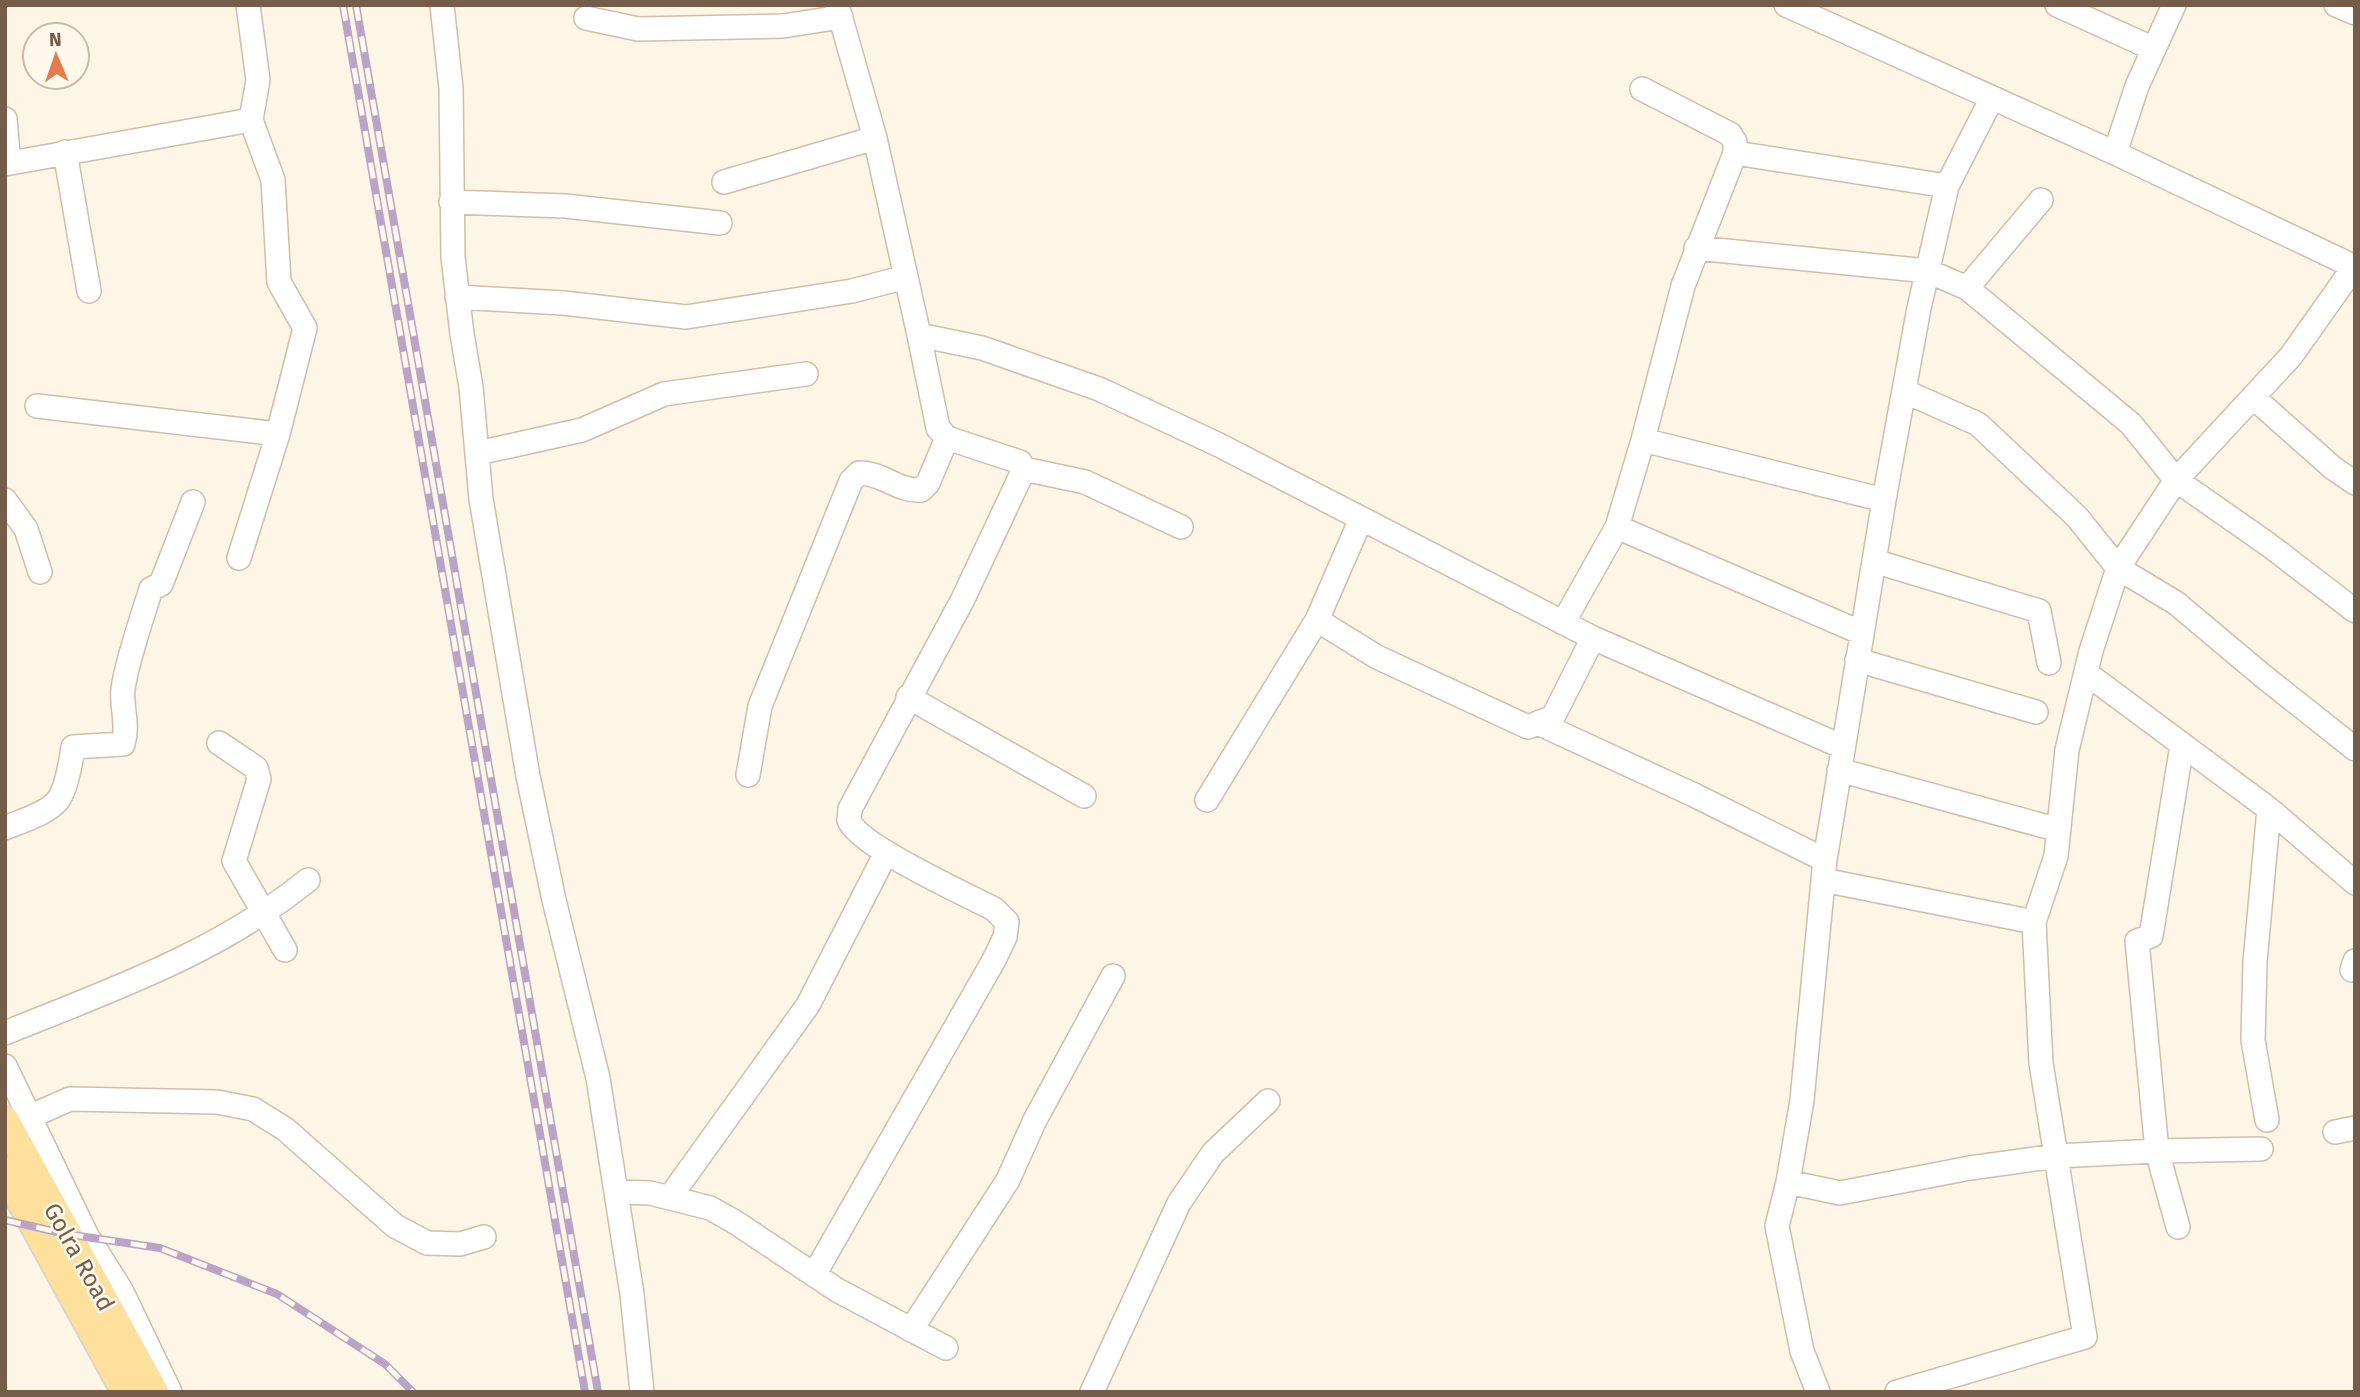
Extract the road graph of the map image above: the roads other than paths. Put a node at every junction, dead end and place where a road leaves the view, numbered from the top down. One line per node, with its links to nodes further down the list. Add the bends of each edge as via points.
1 (248, 5): 14 (street, via 258,79)
2 (442, 5): 23 (street, via 451,88)
3 (1786, 5): 12 (street)
4 (2057, 5): 10 (street)
5 (2174, 5): 10 (street)
6 (2336, 5): 8 (street)
7 (839, 11): 9 (street, via 783,26 638,29); 15 (street)
8 (2355, 13)
9 (586, 18)
10 (2154, 48): 18 (street)
11 (1642, 89): 17 (street, via 1730,134)
12 (1992, 98): 18 (street); 21 (street)
13 (5, 119): 19 (street)
14 (251, 120): 16 (street); 37 (street, via 273,180 279,282 305,328)
15 (875, 138): 20 (street); 28 (street)
16 (65, 152): 19 (street); 30 (street)
17 (1735, 153): 21 (street); 25 (street)
18 (2115, 153): 26 (street)
19 (7, 164)
20 (724, 182)
21 (1947, 186): 27 (street)
22 (2041, 200): 29 (street)
23 (451, 202): 24 (street, via 565,206); 31 (street)
24 (720, 223)
25 (1696, 248): 27 (street); 39 (street)
26 (2354, 267): 35 (street, via 2291,356)
27 (1928, 271): 29 (street); 34 (street)
28 (906, 277): 31 (street, via 840,294 686,317); 32 (street)
29 (1967, 288): 42 (street, via 2131,424)
30 (89, 291)
31 (457, 297): 40 (street)
32 (919, 335): 38 (street, via 938,428); 47 (street, via 982,348 1100,389)
33 (806, 374): 40 (street, via 664,394 582,430)
34 (1904, 391): 45 (street); 52 (street, via 1978,424 2077,517)
35 (2253, 397): 42 (street); 43 (street)
36 (37, 406): 37 (street)
37 (278, 434): 50 (street)
38 (947, 438): 41 (street, via 1020,462); 69 (street, via 921,490 911,491 869,473 851,481 760,706)
39 (1643, 440): 45 (street); 49 (street)
40 (478, 453): 93 (street, via 481,499 521,738 554,900 591,1047)
41 (1024, 469): 48 (street, via 1085,482); 62 (street, via 962,599)
42 (2176, 480): 52 (street); 54 (street)
43 (2355, 482)
44 (5, 500): 53 (street, via 26,529)
45 (1884, 500): 51 (street)
46 (193, 502): 73 (street, via 161,584 152,589 144,613 123,691 127,733 123,744 73,747 58,800 39,814)
47 (1361, 519): 55 (street); 56 (street)
48 (1181, 527)
49 (1617, 527): 56 (street); 57 (street)
50 (239, 558)
51 (1874, 561): 57 (street); 60 (street, via 2039,611)
52 (2118, 568): 61 (street); 67 (street, via 2176,603)
53 (40, 572)
54 (2355, 611)
55 (1317, 620): 64 (street, via 1377,657 1528,727); 71 (street)
56 (1563, 623): 58 (street)
57 (1862, 633): 59 (street)
58 (1592, 638): 64 (street, via 1553,717); 68 (street)
59 (1857, 660): 63 (street); 68 (street)
60 (2049, 663)
61 (2086, 673): 66 (street); 74 (street, via 2067,750)
62 (908, 697): 70 (street); 75 (street, via 850,809 849,819 855,828)
63 (2036, 712)
64 (1538, 723): 76 (street, via 1694,795)
65 (219, 743): 79 (street, via 256,768 259,779 234,861)
66 (2182, 745): 72 (street); 89 (street, via 2151,936 2137,941)
67 (2355, 749)
68 (1841, 758): 74 (street); 76 (street)
69 (748, 775)
70 (1084, 796)
71 (1207, 800)
72 (2269, 809): 78 (street); 87 (street, via 2253,1040)
73 (5, 828)
74 (2059, 830): 80 (street, via 2056,856)
75 (886, 853): 94 (street, via 808,1005); 97 (street, via 994,909 1007,922 1005,937)
76 (1824, 870): 80 (street); 92 (street, via 1802,1100)
77 (308, 880): 79 (street)
78 (2355, 883)
79 (263, 914): 81 (street); 83 (street, via 177,963)
80 (2034, 922): 90 (street, via 2041,1063)
81 (285, 950)
82 (1113, 976): 98 (street, via 1035,1120 1008,1181)
83 (5, 1033)
84 (5, 1066): 86 (street)
85 (1268, 1101): 104 (street, via 1213,1153 1179,1203)
86 (17, 1119): 96 (street, via 70,1100 217,1102 253,1109 285,1129 395,1226 427,1243 460,1244); 101 (main road, Golra Road); 102 (street, via 121,1290)
87 (2267, 1120)
88 (2261, 1149): 89 (street)
89 (2157, 1150): 90 (street); 95 (street)
90 (2056, 1156): 92 (street, via 1840,1193); 106 (street, via 2085,1338)
91 (5, 1171): 100 (main road, Golra Road)
92 (1788, 1182): 105 (street, via 1777,1226 1802,1351)
93 (617, 1192): 94 (street); 103 (street)
94 (670, 1197): 97 (street, via 710,1208)
95 (2178, 1227)
96 (484, 1237)
97 (814, 1275): 98 (street)
98 (911, 1330): 99 (street)
99 (946, 1348)
100 (126, 1392)
101 (154, 1392)
102 (170, 1392)
103 (642, 1392)
104 (1092, 1392)
105 (1818, 1392)
106 (1898, 1392)

